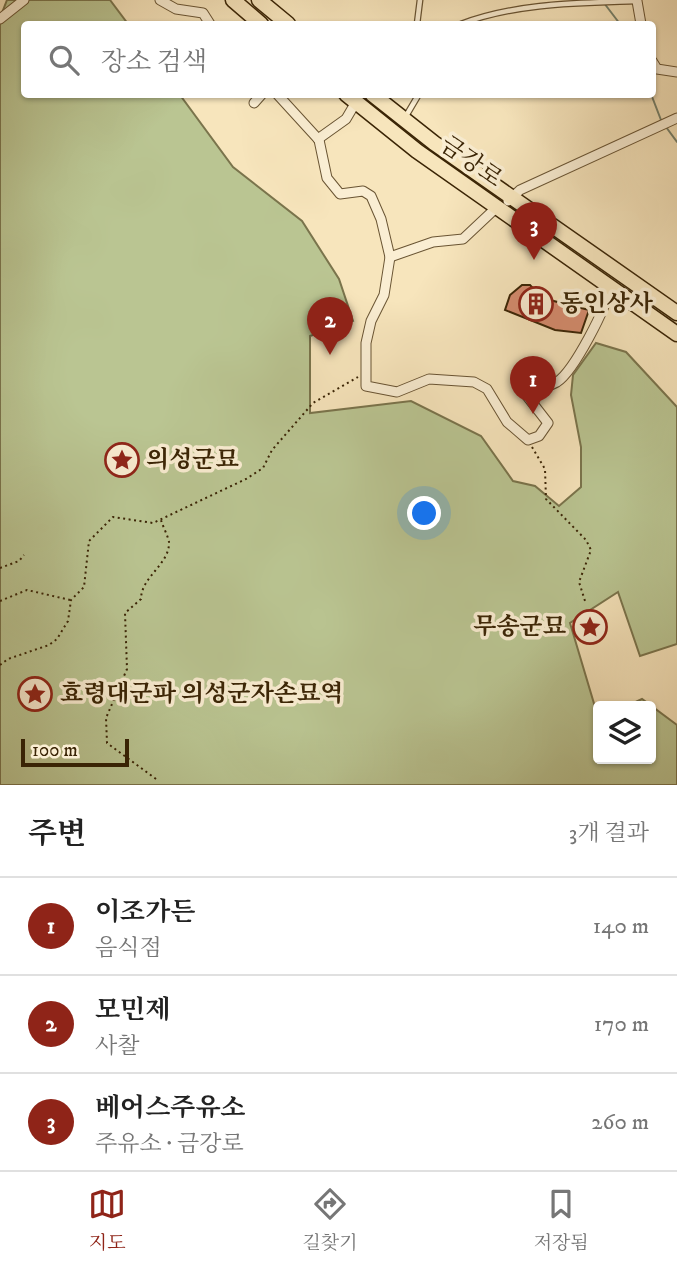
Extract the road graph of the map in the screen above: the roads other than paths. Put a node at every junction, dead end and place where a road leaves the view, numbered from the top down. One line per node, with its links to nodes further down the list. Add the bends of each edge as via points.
1 (24, 0): 9 (street)
2 (160, 0): 10 (street, via 176,9 203,13)
3 (233, 0): 7 (main road)
4 (420, 0): 13 (lane)
5 (638, 0): 6 (lane); 15 (street)
6 (622, 1): 14 (lane, via 494,14)
7 (252, 4): 8 (main road); 11 (main road)
8 (275, 7): 12 (main road)
9 (0, 19)
10 (208, 21)
11 (260, 21)
12 (286, 21)
13 (417, 21)
14 (471, 21)
15 (641, 21)
16 (656, 67): 17 (street)
17 (677, 72)
18 (258, 98): 23 (street)
19 (281, 98): 27 (street)
20 (351, 98): 26 (main road, 금강로); 27 (street, via 346,119)
21 (377, 98): 25 (main road, 금강로)
22 (417, 98): 25 (lane)
23 (254, 103)
24 (675, 119): 28 (street)
25 (403, 120): 26 (lane); 28 (main road, 금강로)
26 (393, 133): 29 (main road, 금강로)
27 (318, 139): 30 (street, via 327,178 340,194 363,191 370,196)
28 (512, 196): 29 (street); 32 (main road, 금강로)
29 (499, 209): 30 (street, via 463,239 433,242); 31 (main road, 금강로)
30 (390, 257): 31 (street, via 384,295 366,344 366,386 397,392 429,379 474,382 487,389 507,422 528,440 539,436 548,423 527,396 559,381 597,324)
31 (610, 287): 33 (main road, 금강로)
32 (677, 313)
33 (677, 334)

